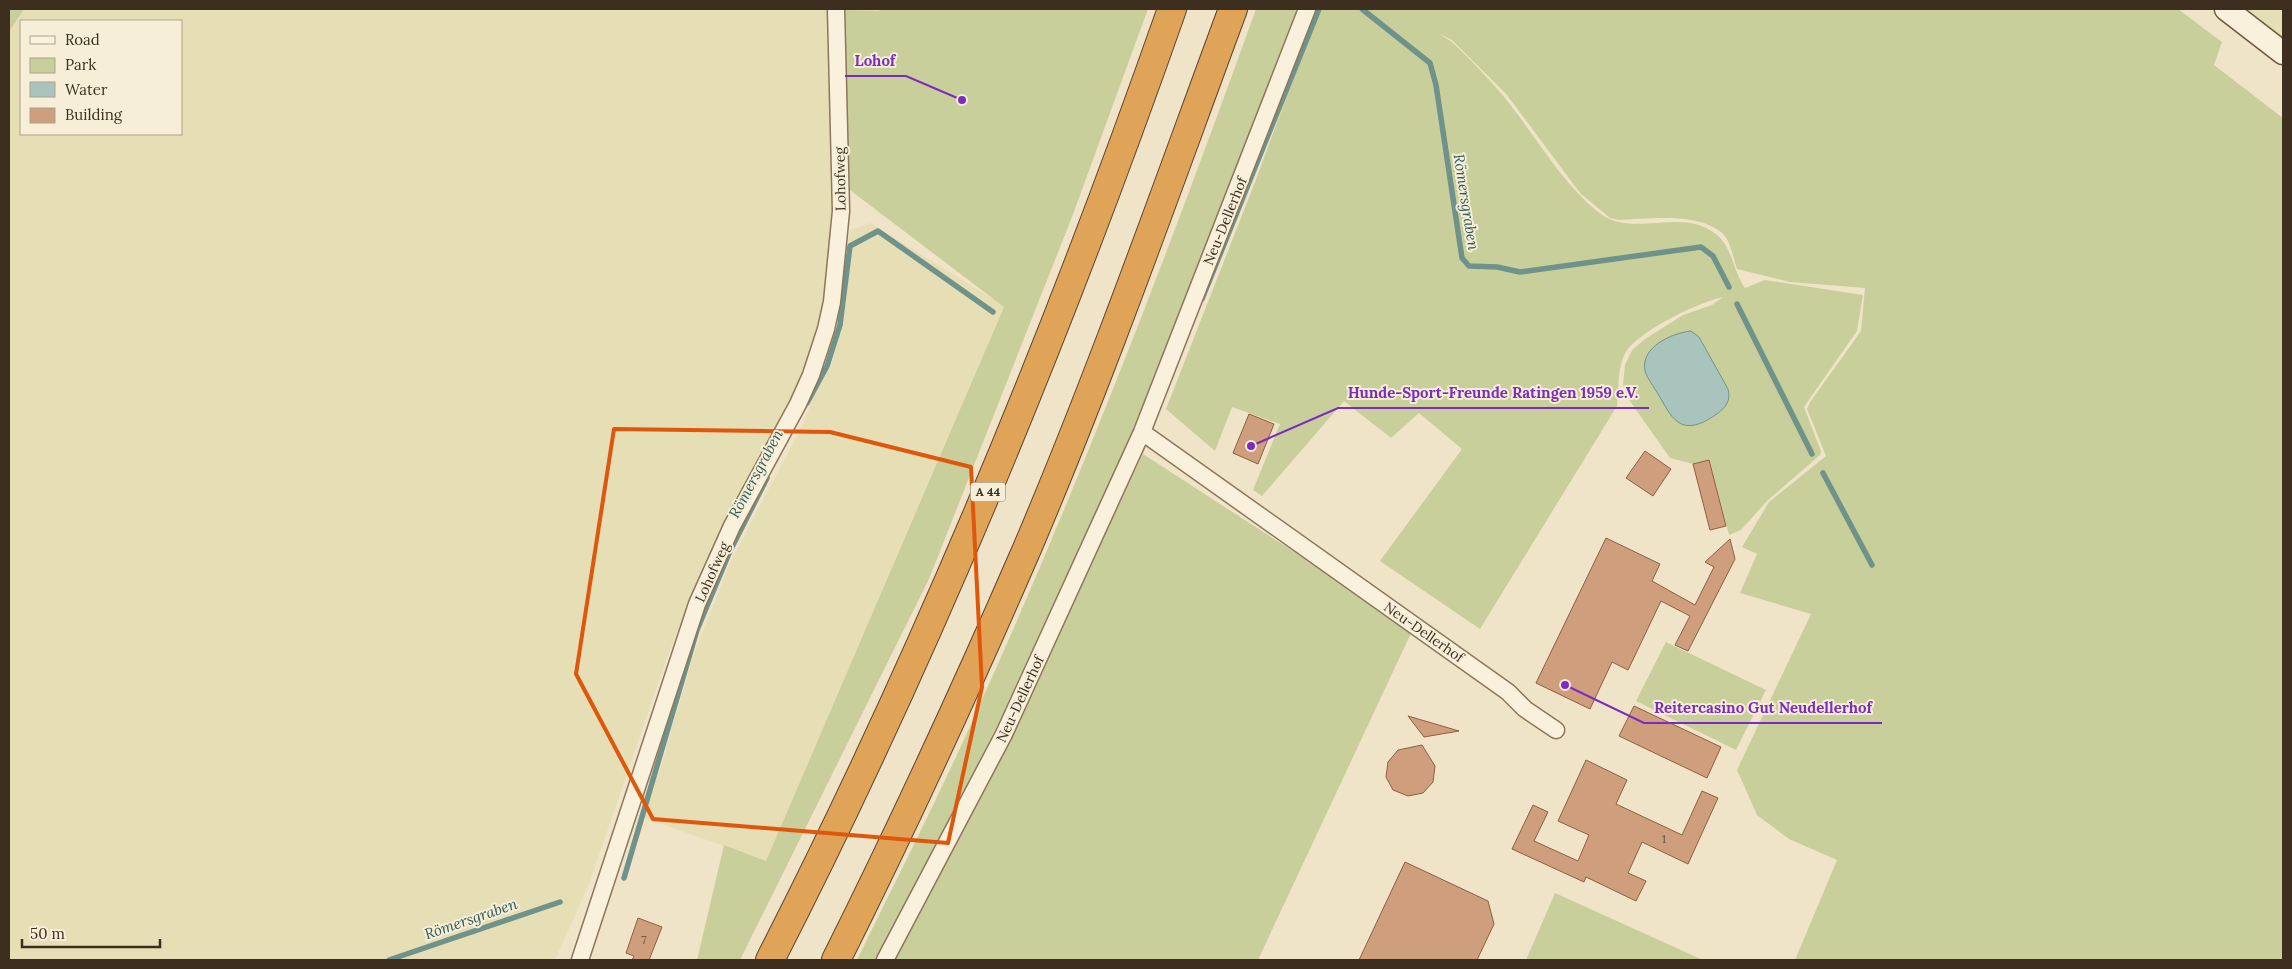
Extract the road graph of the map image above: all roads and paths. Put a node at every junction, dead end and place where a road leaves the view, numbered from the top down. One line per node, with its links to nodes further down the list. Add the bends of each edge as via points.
1 (836, 9): 9 (street, Lohofweg, via 841,210 832,302 826,329 798,404 732,526 697,604)
2 (1172, 9): 10 (highway, A 44, via 1035,378 973,527 864,772)
3 (1233, 9): 11 (highway, via 1118,323 1026,550 945,733)
4 (1307, 9): 7 (street, Neu-Dellerhof)
5 (2226, 9): 6 (street)
6 (2283, 53)
7 (1142, 432): 8 (street, Neu-Dellerhof, via 1508,692 1525,709); 12 (street, Neu-Dellerhof, via 1004,734)
8 (1556, 730)
9 (580, 960)
10 (770, 960)
11 (836, 960)
12 (885, 960)

